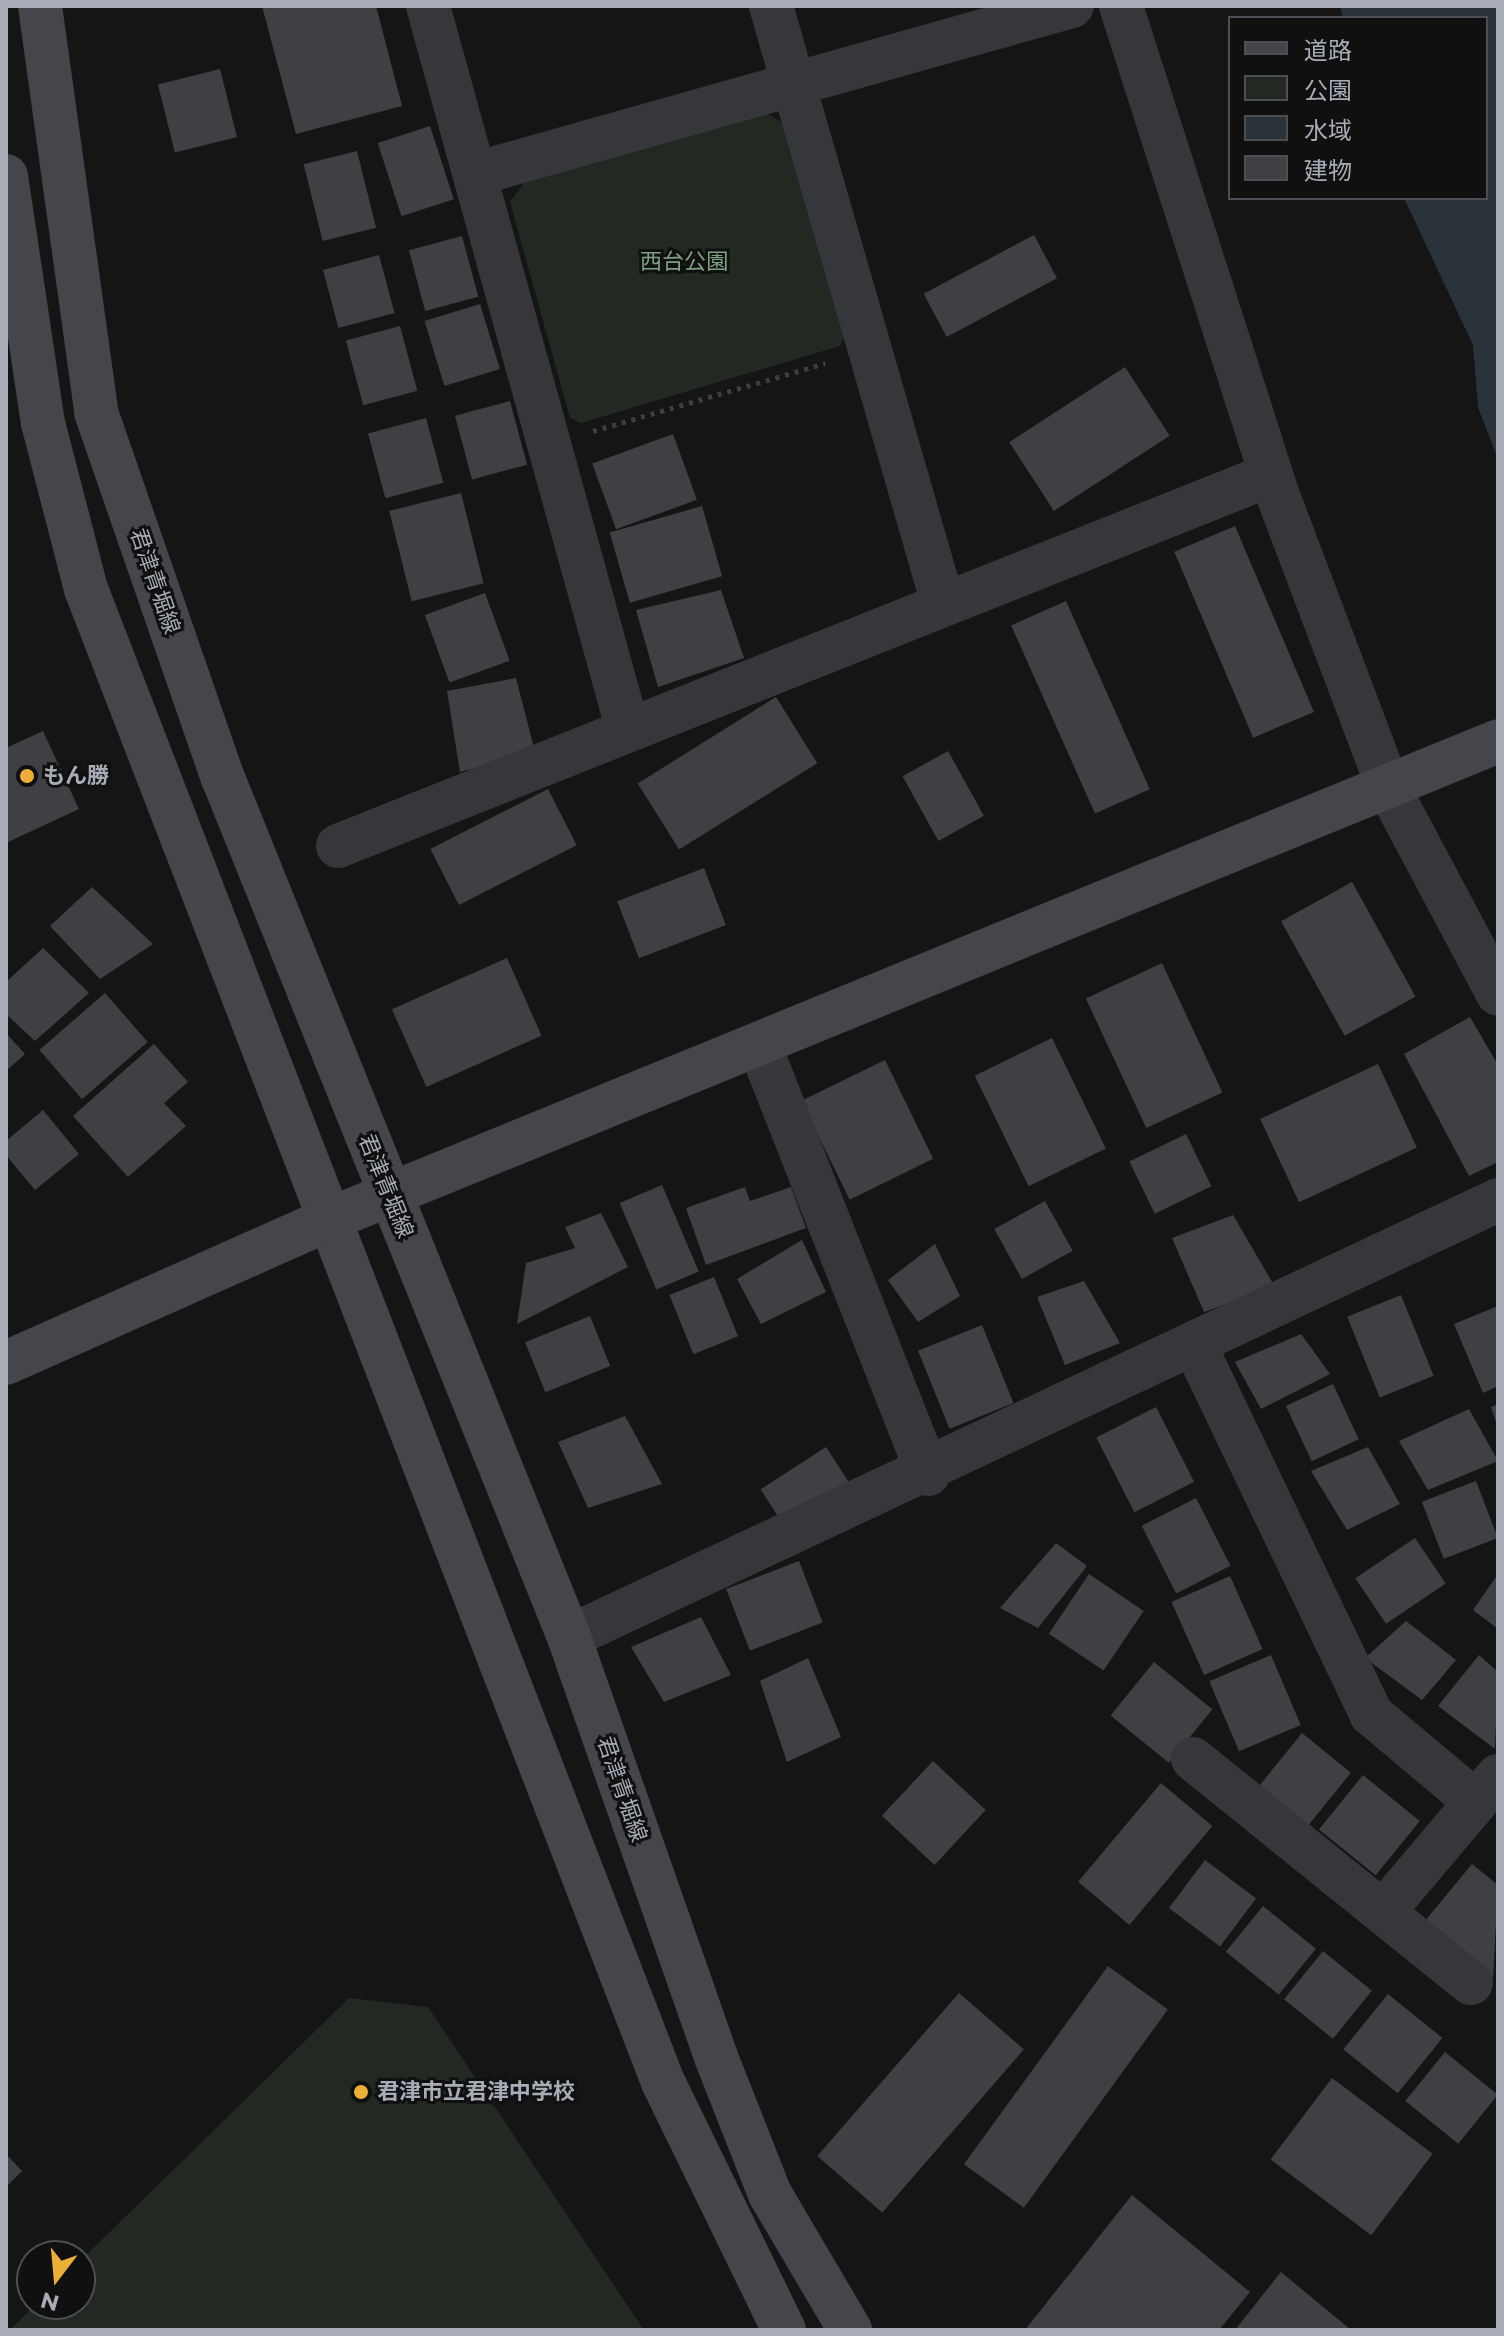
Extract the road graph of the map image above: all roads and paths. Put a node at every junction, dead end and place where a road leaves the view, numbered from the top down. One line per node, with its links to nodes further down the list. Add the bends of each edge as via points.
1 (40, 6): 19 (main road, 君津青堀線, via 96,412 223,778)
2 (428, 6): 7 (street)
3 (771, 6): 6 (street)
4 (1072, 6): 6 (street)
5 (1121, 6): 11 (street)
6 (794, 85): 7 (street); 9 (street)
7 (475, 174): 10 (street)
8 (6, 176): 21 (main road, via 43,423 86,589)
9 (870, 350): 10 (path); 12 (street)
10 (553, 443): 13 (street)
11 (1270, 475): 12 (street); 15 (street)
12 (943, 604): 13 (street)
13 (628, 730): 16 (street)
14 (1498, 741): 15 (main road)
15 (1388, 787): 17 (street); 18 (main road)
16 (338, 846)
17 (1498, 994)
18 (760, 1047): 19 (main road); 24 (street)
19 (391, 1199): 21 (main road); 25 (main road, 君津青堀線)
20 (1498, 1200): 22 (street)
21 (325, 1221): 23 (main road); 30 (main road, via 663,2082)
22 (1196, 1348): 24 (street); 27 (street, via 1371,1714)
23 (6, 1363)
24 (928, 1474): 25 (street)
25 (569, 1637): 31 (main road, 君津青堀線, via 770,2194)
26 (1193, 1759): 28 (street)
27 (1487, 1789): 28 (street)
28 (1383, 1912): 29 (street)
29 (1471, 1983)
30 (784, 2330)
31 (850, 2330)

